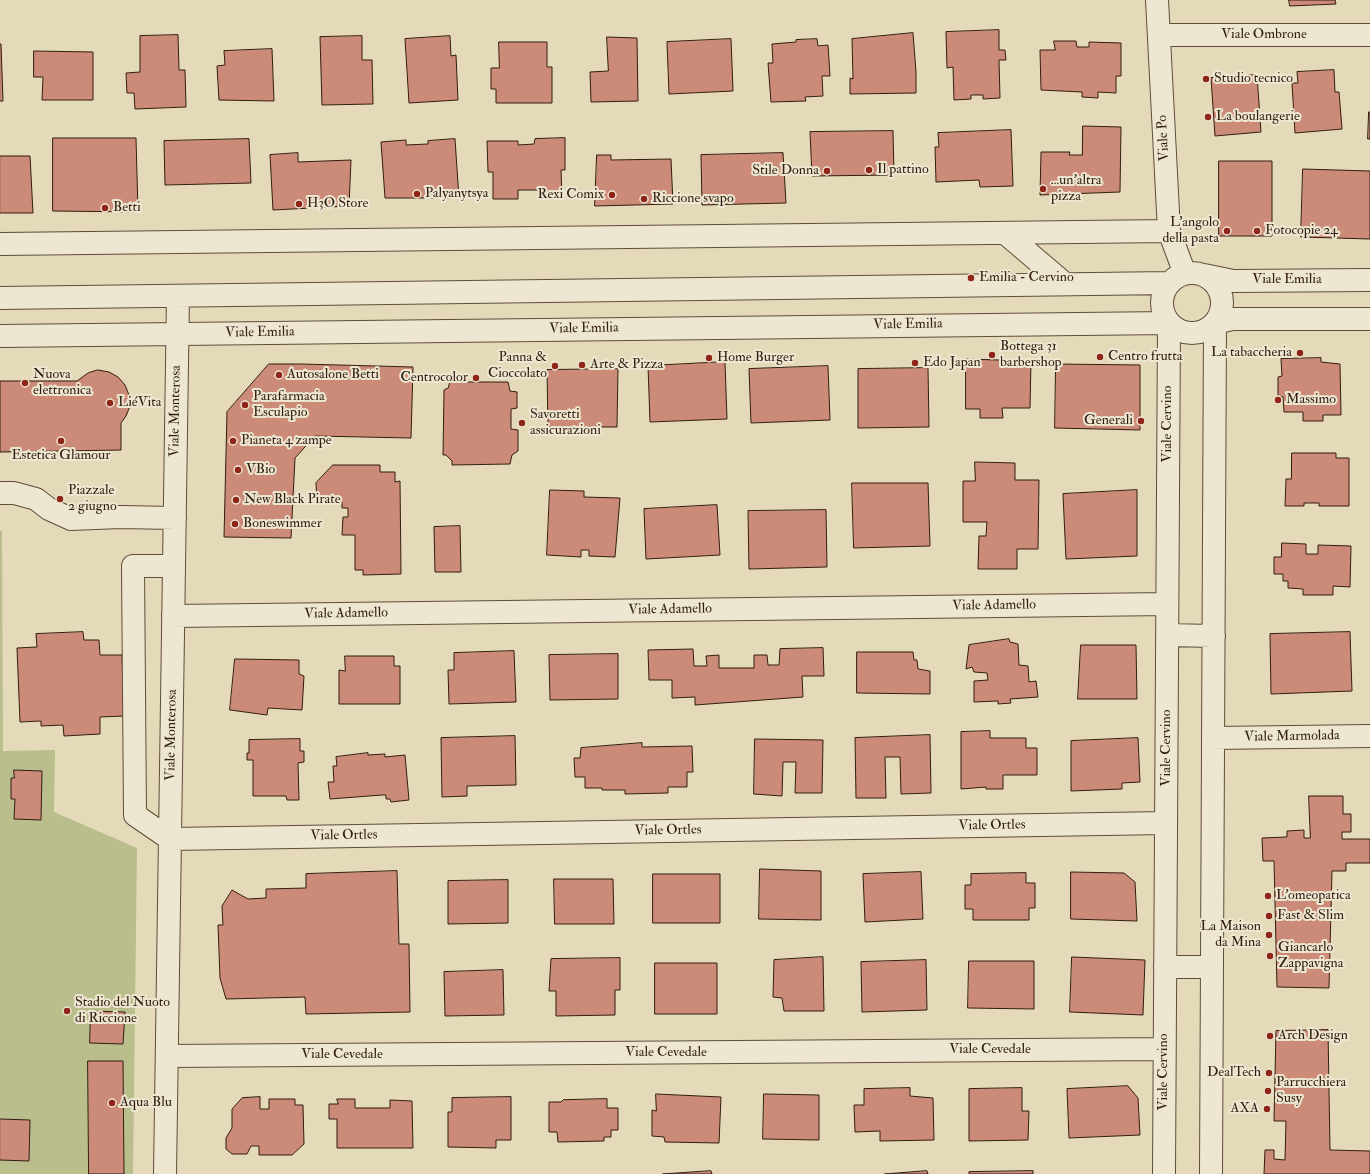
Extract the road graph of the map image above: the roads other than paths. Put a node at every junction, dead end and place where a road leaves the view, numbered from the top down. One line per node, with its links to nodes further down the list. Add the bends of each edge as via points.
1 (1156, 0): 2 (street, Viale Po)
2 (1158, 35): 3 (street, Viale Ombrone); 4 (street, Viale Po)
3 (1370, 35)
4 (1169, 231): 5 (street); 7 (street, Viale Po)
5 (1005, 233): 6 (street); 9 (street)
6 (0, 244)
7 (1186, 277): 8 (street, Viale Emilia, via 1233,281); 9 (street, Viale Emilia); 13 (street, via 1165,292 1162,302); 14 (street, via 1213,282 1220,291 1223,302 1221,313)
8 (1370, 280)
9 (1065, 284): 10 (street, Viale Emilia)
10 (178, 296): 11 (street, Viale Emilia); 15 (street, Viale Monterosa)
11 (0, 298)
12 (1370, 319): 14 (street, via 1232,319)
13 (1169, 323): 14 (street, via 1179,330 1191,333 1204,331); 15 (street, Viale Emilia); 20 (street, Viale Cervino)
14 (1215, 323): 23 (street)
15 (177, 334): 16 (street, Viale Emilia); 18 (street, Viale Monterosa)
16 (0, 336)
17 (0, 493): 18 (street, via 14,493 36,499 49,509 71,519)
18 (175, 518): 19 (street, Viale Monterosa)
19 (174, 566): 21 (street, Viale Monterosa); 27 (street, via 133,566 135,815)
20 (1167, 604): 21 (street, Viale Adamello); 22 (street, Viale Cervino)
21 (173, 616): 27 (street, Viale Monterosa)
22 (1167, 635): 23 (street); 26 (street, Viale Cervino)
23 (1214, 636): 25 (street)
24 (1370, 736): 25 (street, Viale Marmolada)
25 (1213, 738): 29 (street)
26 (1166, 823): 27 (street, Viale Ortles); 28 (street, Viale Cervino)
27 (170, 839): 31 (street, Viale Monterosa)
28 (1165, 967): 29 (street); 30 (street, Viale Cervino)
29 (1212, 967): 34 (street)
30 (1164, 1049): 31 (street, Viale Cevedale); 33 (street, Viale Cervino)
31 (167, 1056): 32 (street, Viale Monterosa)
32 (166, 1174)
33 (1164, 1174)
34 (1211, 1174)

